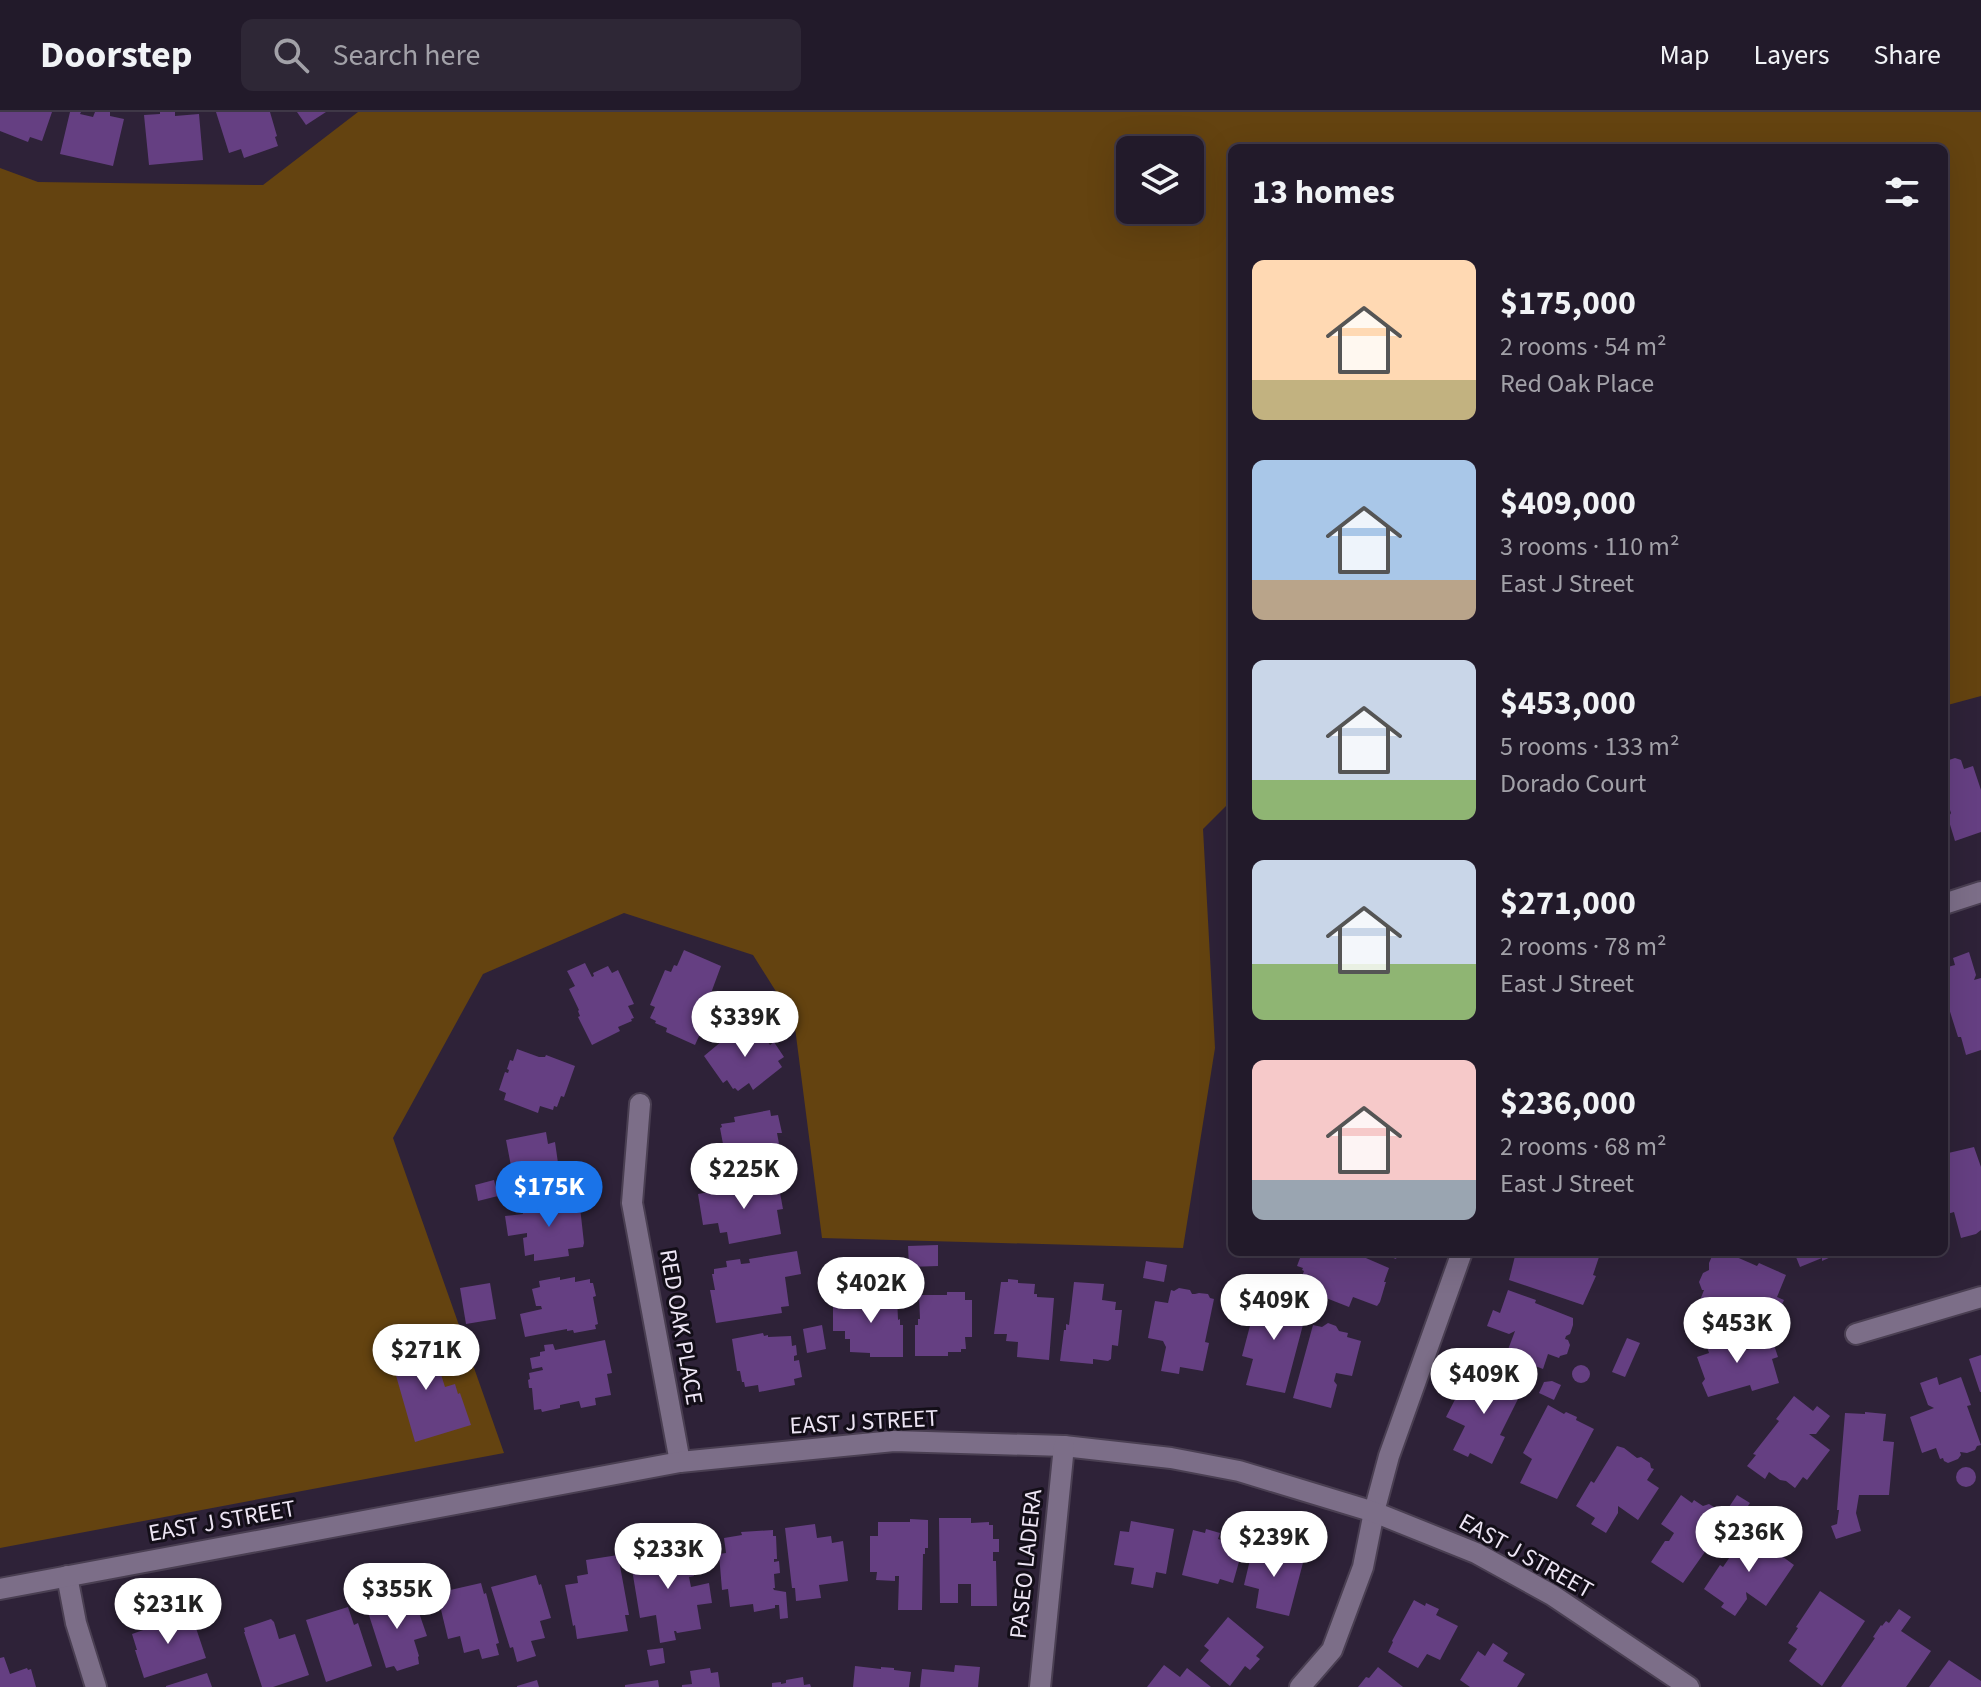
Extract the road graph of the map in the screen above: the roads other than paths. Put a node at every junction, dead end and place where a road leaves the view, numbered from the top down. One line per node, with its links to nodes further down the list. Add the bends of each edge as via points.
1 (1981, 892): 2 (street)
2 (1948, 903)
3 (640, 1104): 8 (street, RED OAK PLACE, via 632,1203)
4 (1461, 1256): 9 (street)
5 (1981, 1297): 6 (street)
6 (1856, 1334)
7 (1064, 1446): 8 (street, EAST J STREET, via 894,1441); 9 (street, EAST J STREET, via 1239,1471); 13 (street, PASEO LADERA)
8 (680, 1462): 10 (street, EAST J STREET)
9 (1374, 1512): 14 (street, via 1363,1567 1332,1650); 15 (street, EAST J STREET, via 1476,1553 1552,1595)
10 (67, 1576): 11 (street, EAST J STREET); 12 (street)
11 (0, 1589)
12 (96, 1687)
13 (1040, 1687)
14 (1300, 1687)
15 (1689, 1687)

